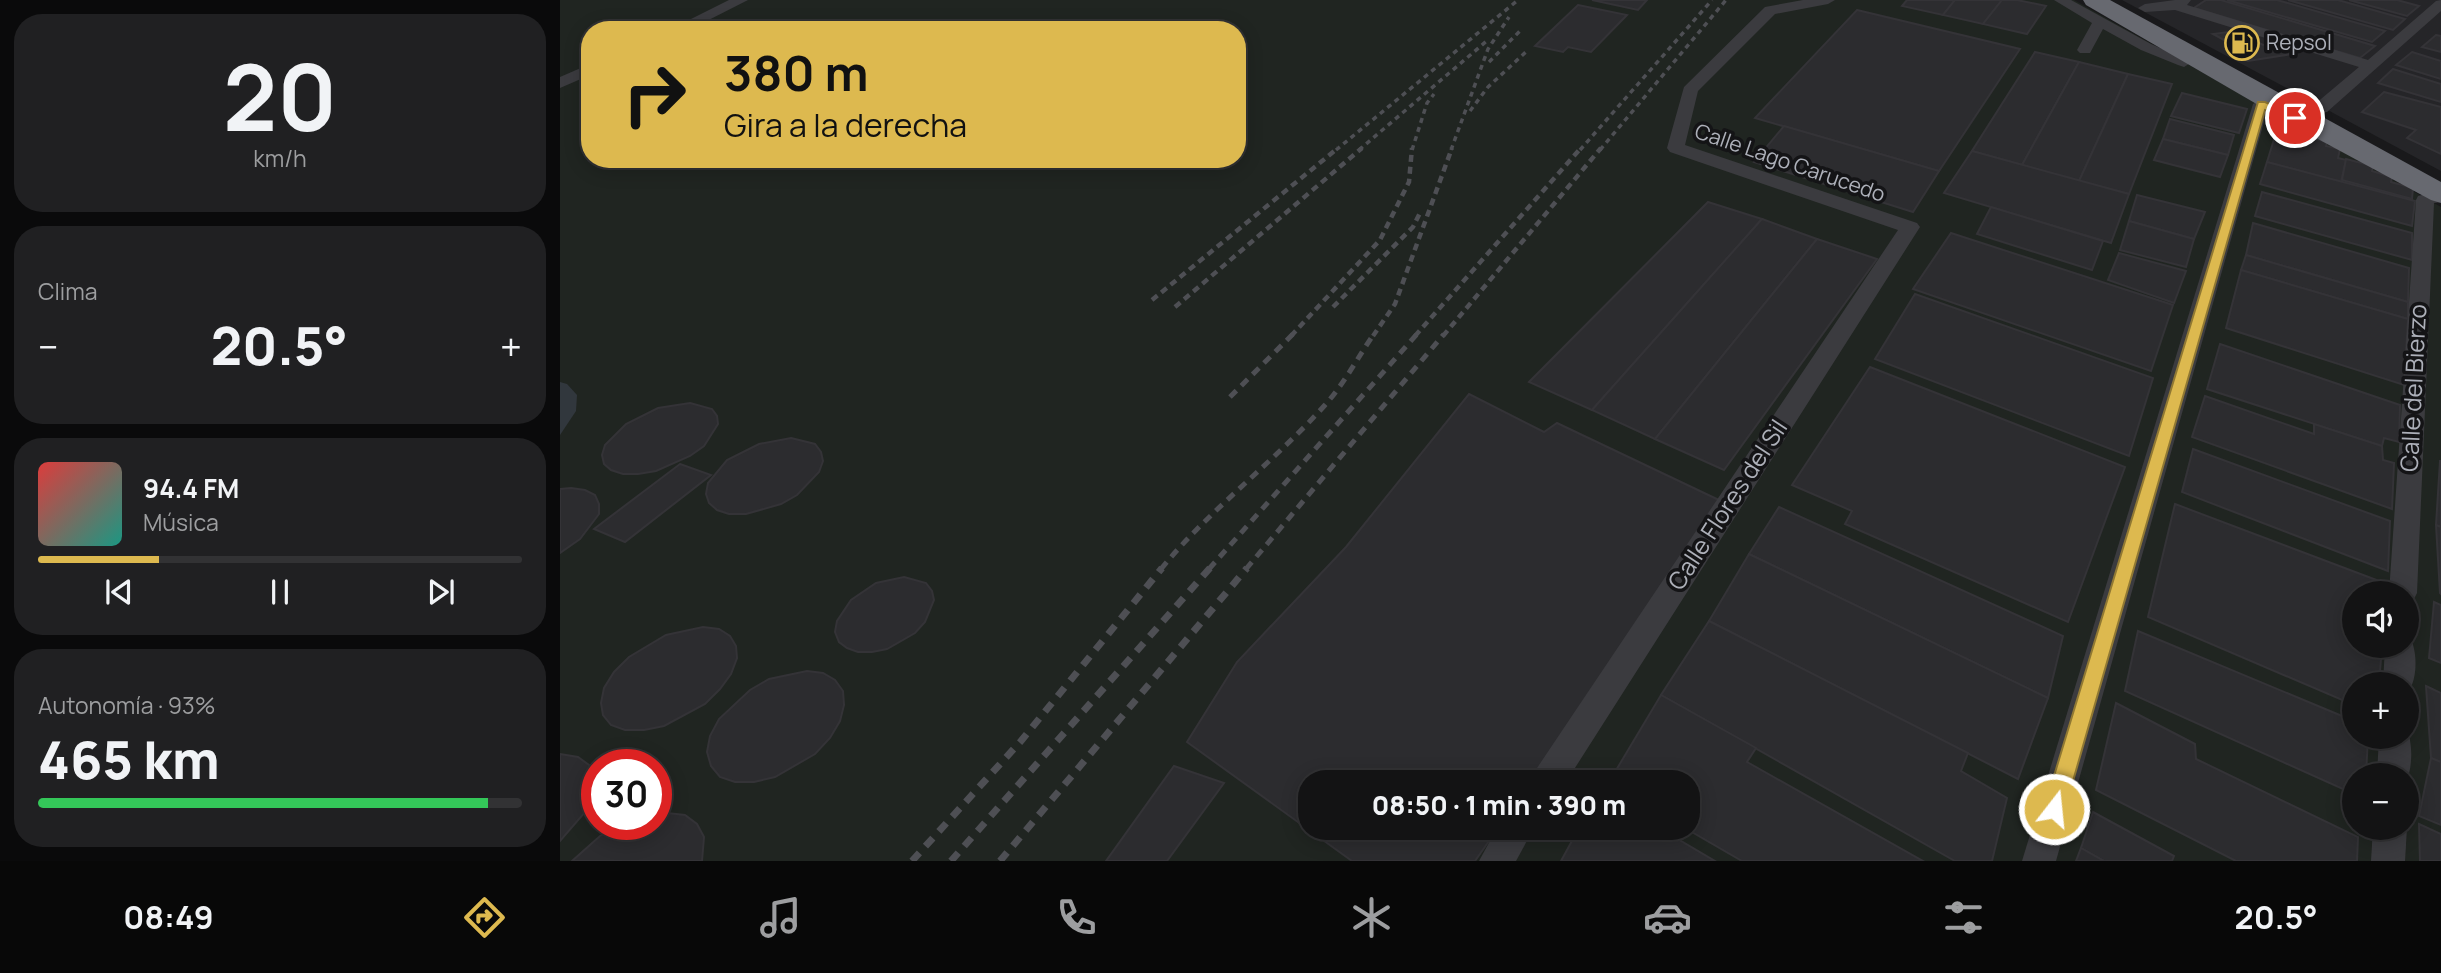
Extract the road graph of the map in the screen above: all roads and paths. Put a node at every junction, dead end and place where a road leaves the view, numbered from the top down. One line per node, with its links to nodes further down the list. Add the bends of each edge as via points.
1 (741, 0): 10 (street)
2 (1828, 0): 20 (street, Calle Lago Carucedo, via 1770,10 1690,90 1676,148)
3 (2061, 0): 9 (street)
4 (2085, 0): 12 (street)
5 (2115, 0): 18 (highway)
6 (2180, 3): 8 (street); 13 (street)
7 (2441, 4): 13 (street)
8 (2145, 8)
9 (2097, 11): 11 (street); 12 (street, via 2146,47); 17 (highway)
10 (696, 21)
11 (2085, 50)
12 (2184, 62): 16 (street)
13 (2369, 65): 17 (street)
14 (581, 73): 15 (street)
15 (560, 83)
16 (2262, 104): 17 (street); 26 (street)
17 (2318, 117): 19 (highway)
18 (2441, 178)
19 (2441, 195): 21 (street, Calle del Bierzo, via 2425,200)
20 (1910, 227): 22 (street, Calle Flores del Sil)
21 (2404, 581)
22 (1555, 770)
23 (1509, 840): 25 (street)
24 (2389, 840): 27 (street)
25 (1496, 861)
26 (2039, 861)
27 (2388, 861)

